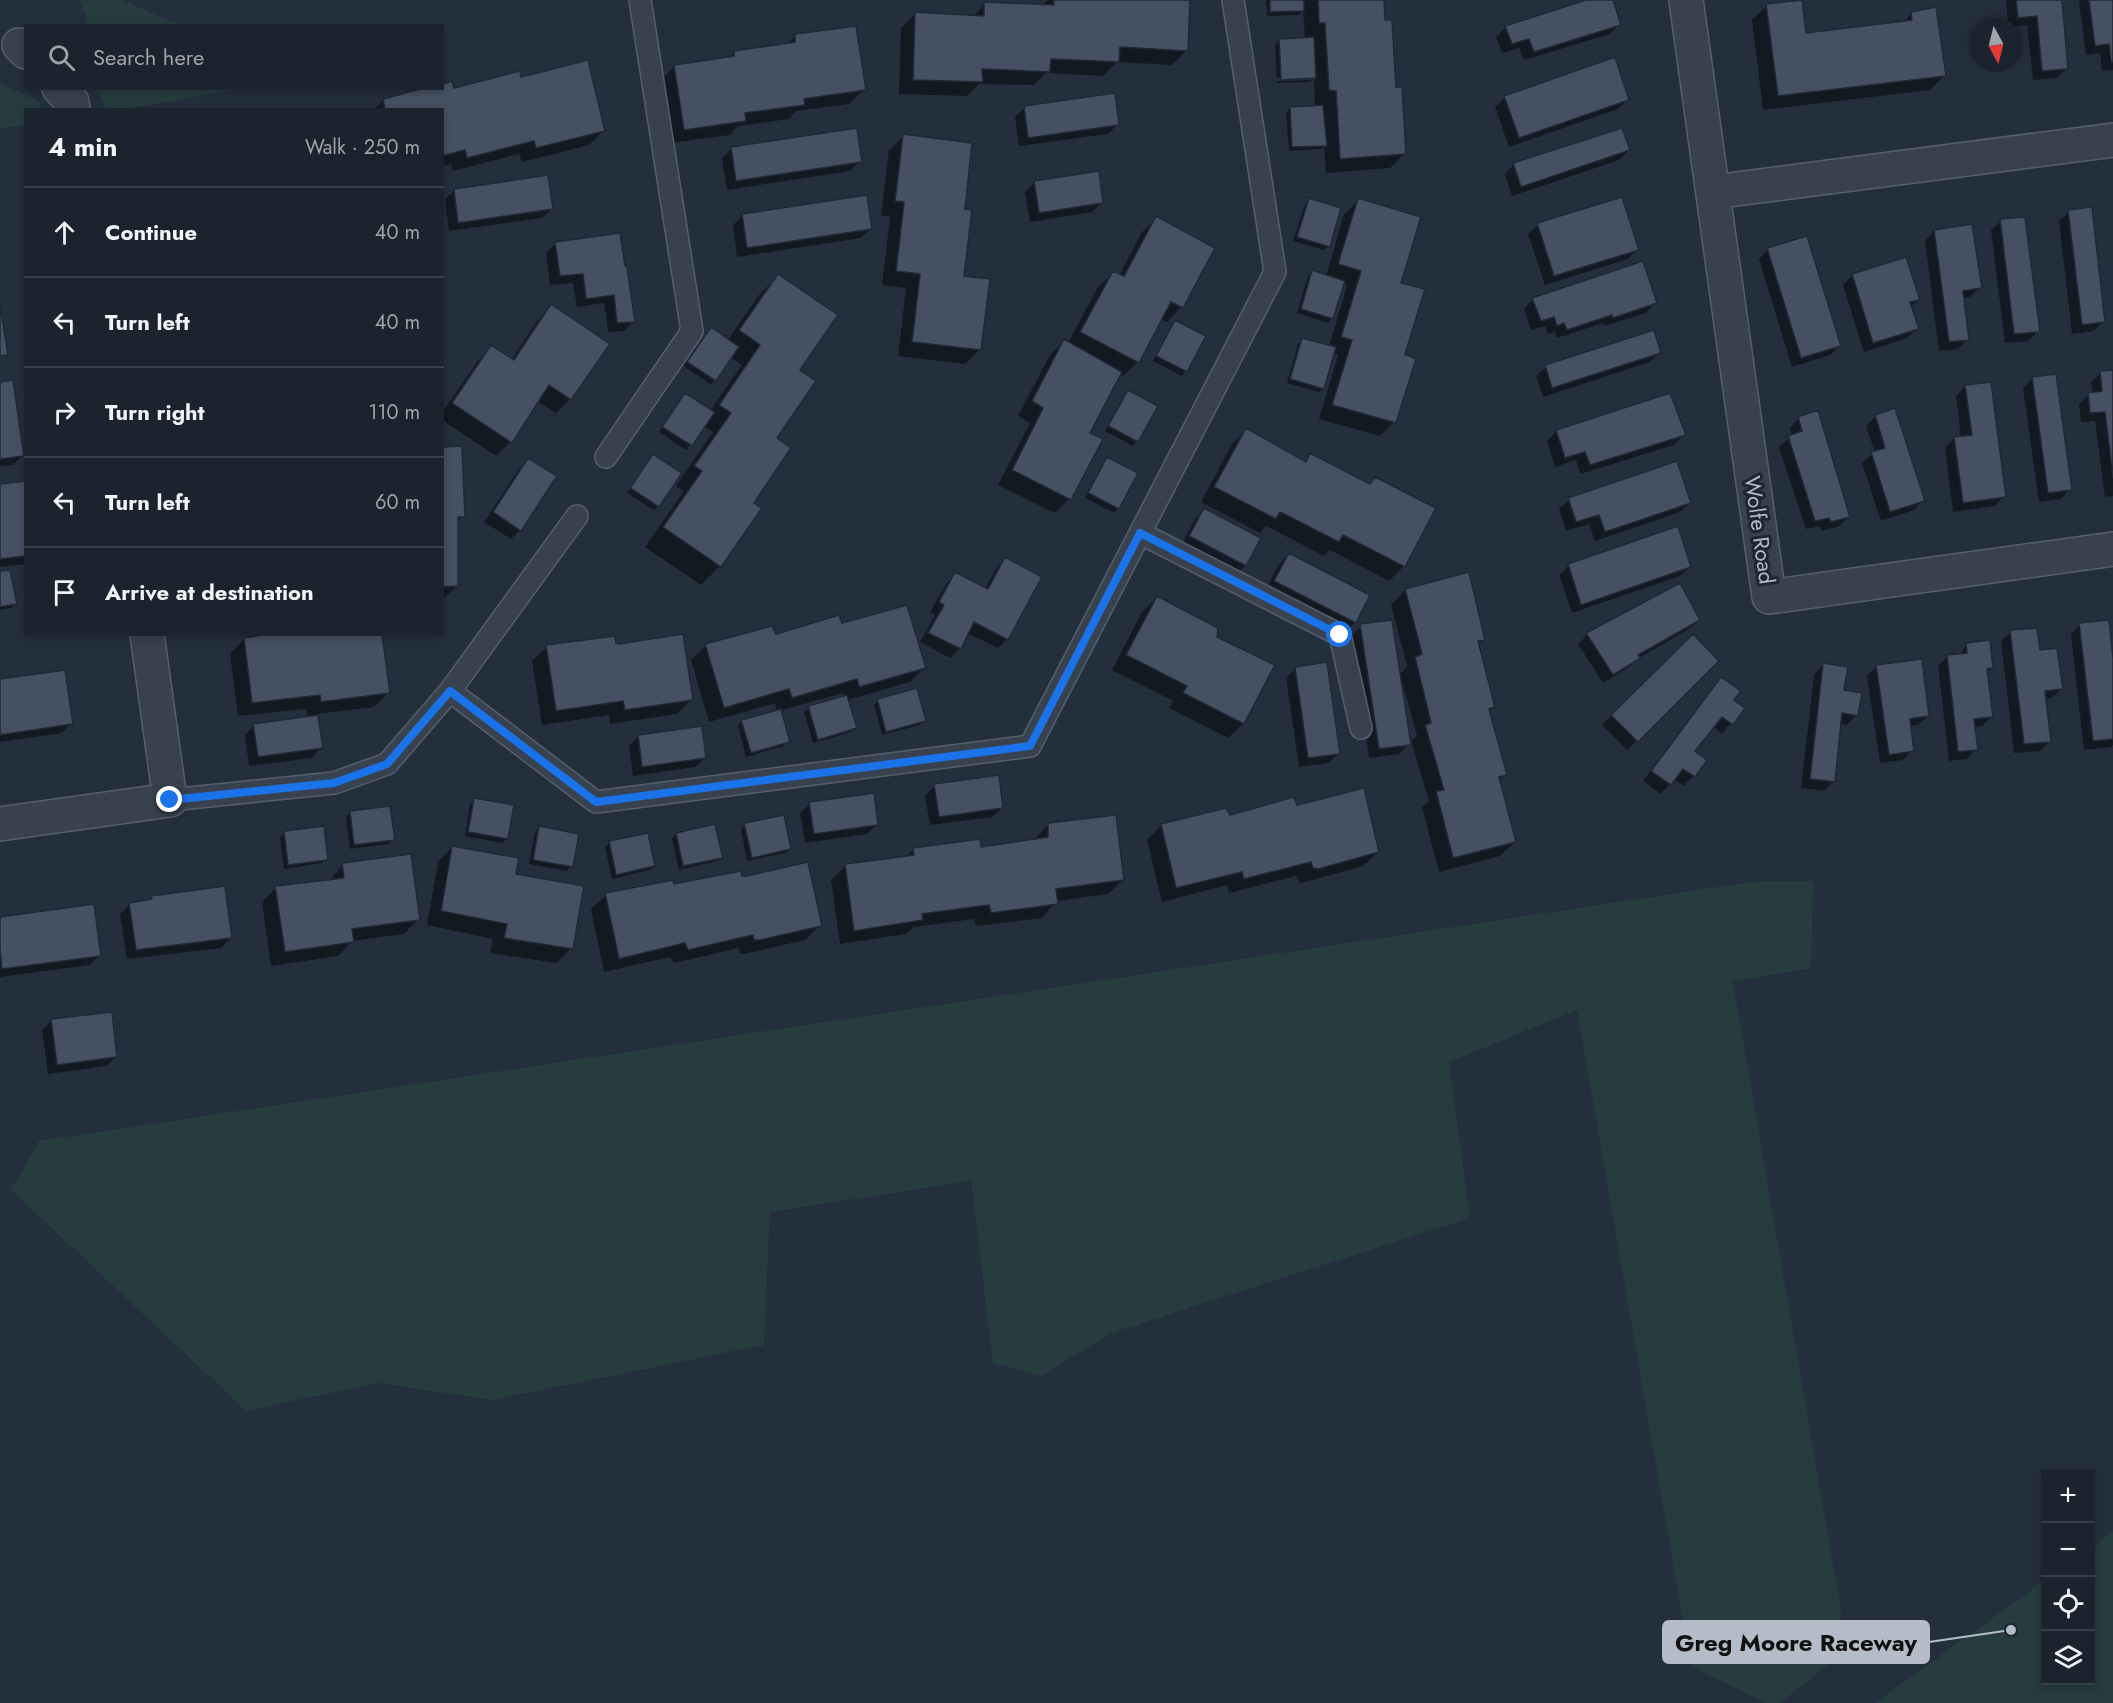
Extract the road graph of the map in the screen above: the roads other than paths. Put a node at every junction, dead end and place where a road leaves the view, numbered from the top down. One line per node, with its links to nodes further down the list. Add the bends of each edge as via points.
1 (640, 0): 8 (lane, via 692,331)
2 (1233, 0): 10 (lane, via 1275,272)
3 (1686, 0): 7 (street, Wolfe Road)
4 (61, 90): 5 (street)
5 (73, 108)
6 (2113, 140): 7 (street)
7 (1713, 192): 11 (street, Wolfe Road, via 1769,597)
8 (606, 457)
9 (577, 516): 13 (lane)
10 (1140, 533): 13 (lane, via 1030,746 596,802); 14 (lane, via 1340,635)
11 (2113, 549)
12 (147, 636): 15 (street)
13 (450, 691): 15 (lane, via 387,764 334,783)
14 (1361, 728)
15 (170, 800): 16 (street)
16 (0, 824)

